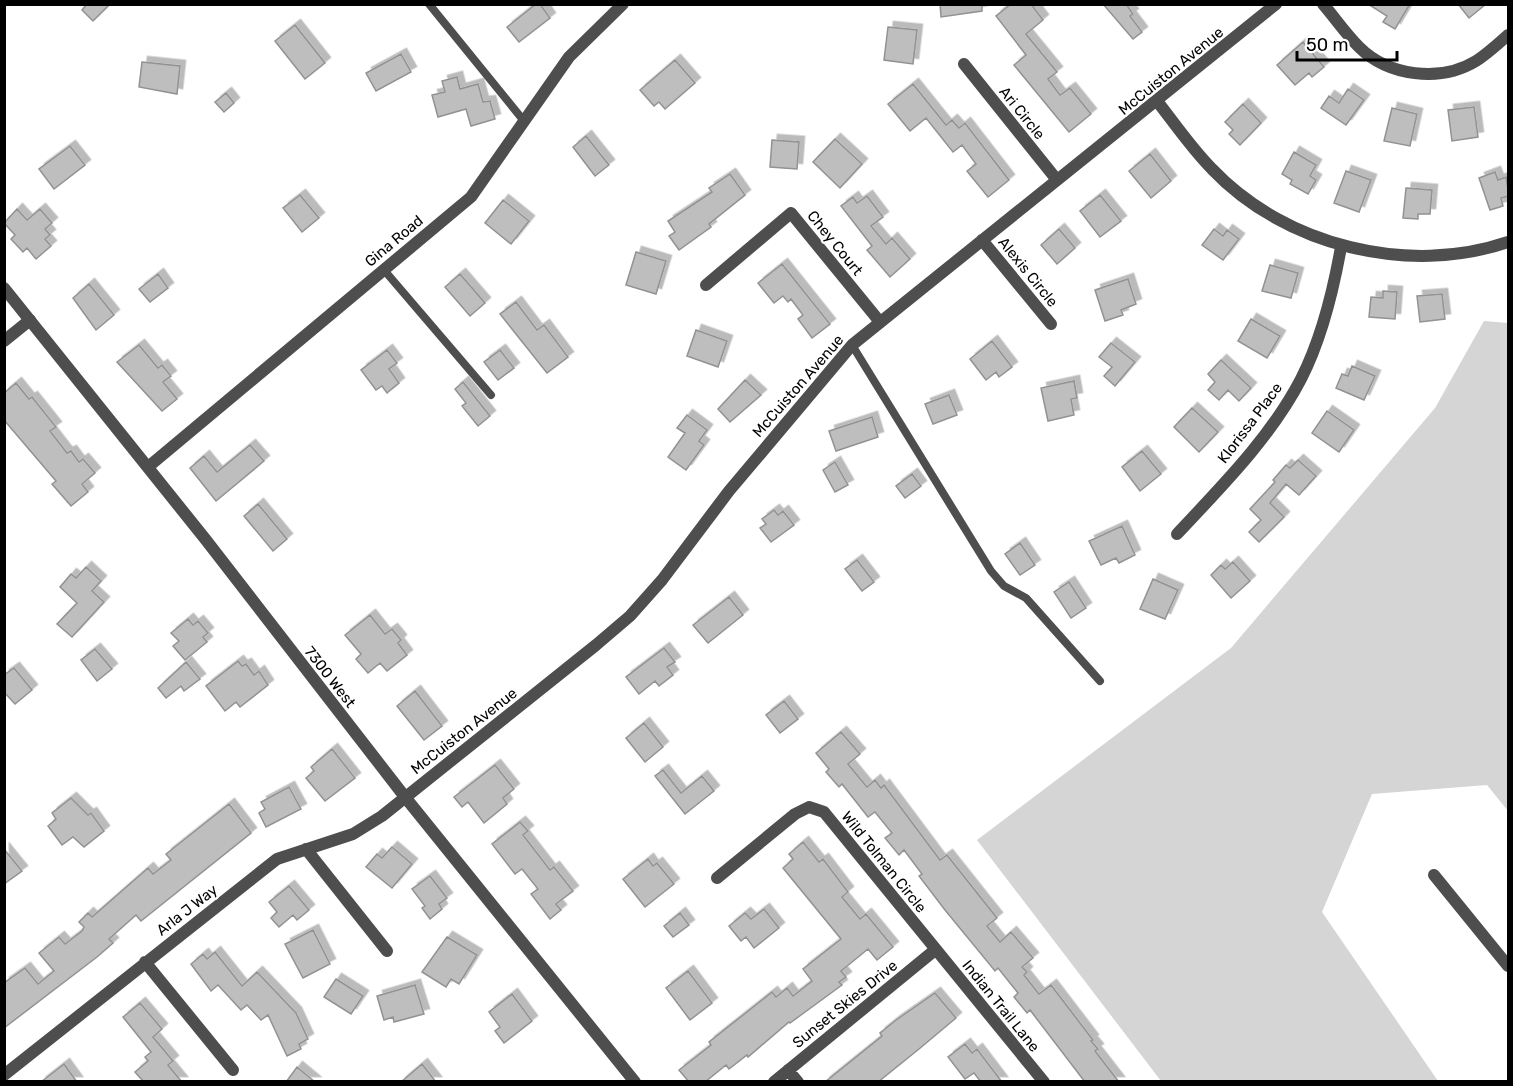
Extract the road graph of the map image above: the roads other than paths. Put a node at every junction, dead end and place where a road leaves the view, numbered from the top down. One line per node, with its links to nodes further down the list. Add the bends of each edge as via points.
1 (429, 4): 8 (lane)
2 (623, 4): 8 (street, Gina Road, via 569,57)
3 (1276, 4): 7 (street, McCuiston Avenue)
4 (1323, 4): 5 (street, via 1360,48 1389,66 1411,73 1440,73 1463,67)
5 (1509, 35)
6 (964, 64): 9 (street, Ari Circle)
7 (1157, 101): 9 (street, McCuiston Avenue); 12 (street, via 1230,186 1293,226)
8 (524, 121): 13 (street, Gina Road, via 471,197)
9 (1057, 180): 10 (street, McCuiston Avenue)
10 (982, 240): 17 (street, McCuiston Avenue); 18 (street, Alexis Circle)
11 (1509, 242): 12 (street, via 1467,253 1426,256)
12 (1341, 247): 23 (street, Klorissa Place, via 1325,319 1300,380 1261,437)
13 (384, 270): 21 (lane); 22 (street, Gina Road)
14 (706, 285): 17 (street, Chey Court, via 791,213)
15 (4, 288): 16 (street, 7300 West)
16 (30, 320): 19 (street); 22 (street, 7300 West)
17 (880, 322): 20 (street, McCuiston Avenue)
18 (1051, 324)
19 (4, 341)
20 (852, 345): 24 (lane, via 991,571 1004,586 1026,598); 25 (street, McCuiston Avenue, via 630,616)
21 (490, 395)
22 (148, 467): 25 (street, 7300 West)
23 (1177, 534)
24 (1100, 681)
25 (405, 797): 26 (street, Arla J Way, via 353,834); 36 (street, 7300 West)
26 (306, 849): 30 (street); 31 (street, Arla J Way, via 277,859)
27 (1434, 874): 32 (street)
28 (717, 878): 29 (street, Wild Tolman Circle, via 795,814 809,807 817,808)
29 (935, 950): 34 (street, Sunset Skies Drive); 39 (street, Indian Trail Lane)
30 (387, 951)
31 (146, 962): 33 (street); 35 (street, Arla J Way)
32 (1509, 966)
33 (233, 1070)
34 (788, 1070): 37 (street, Sunset Skies Drive); 38 (street)
35 (4, 1075)
36 (635, 1082)
37 (774, 1082)
38 (798, 1082)
39 (1044, 1082)

